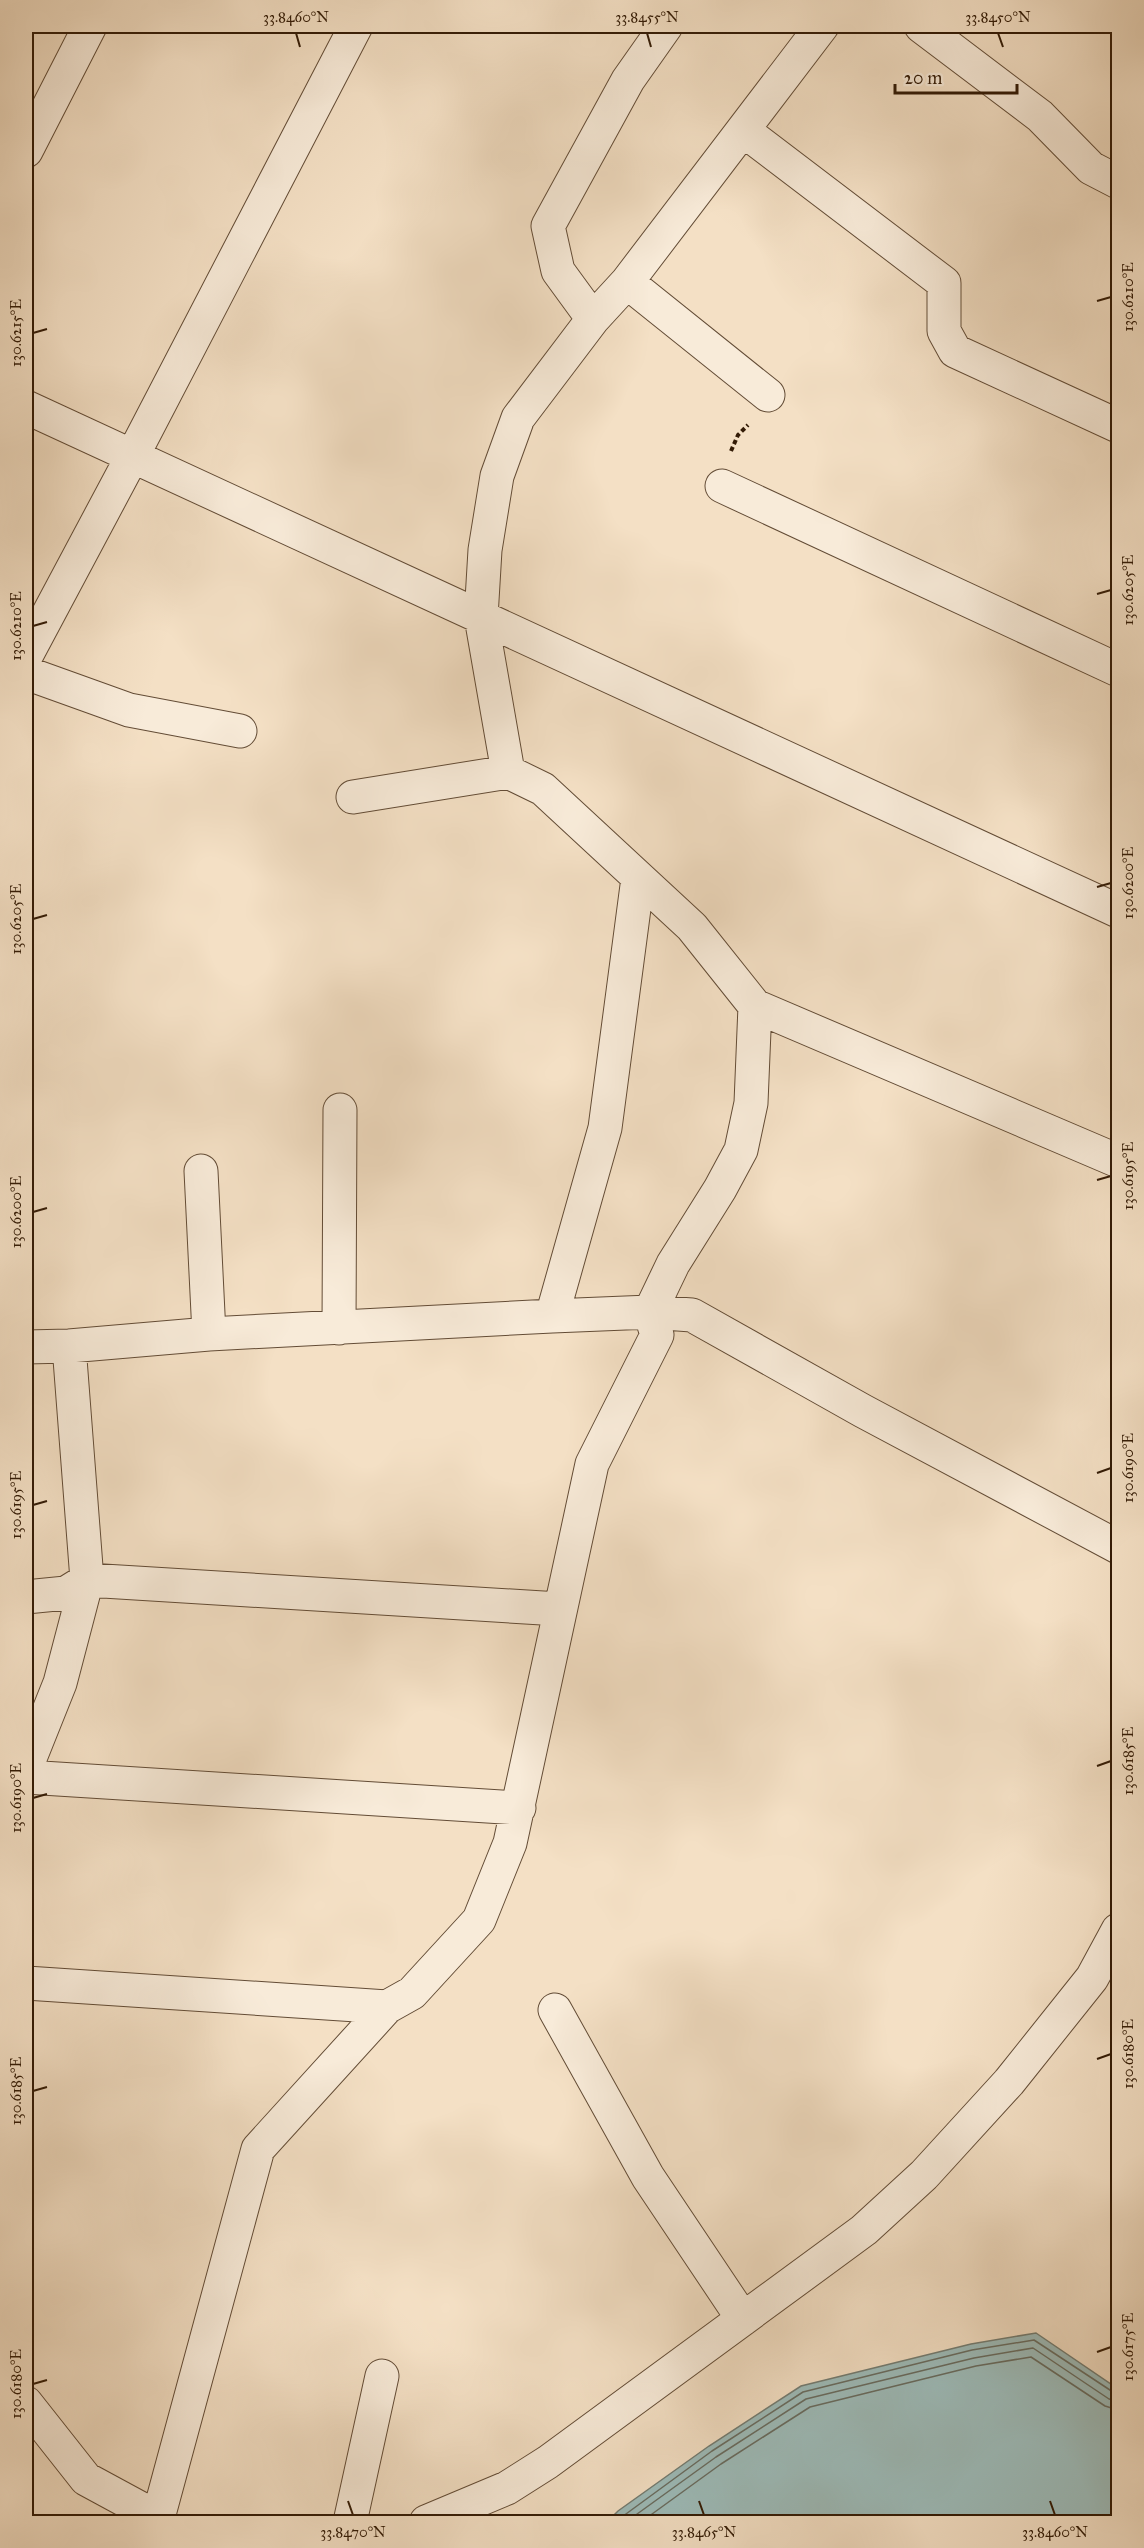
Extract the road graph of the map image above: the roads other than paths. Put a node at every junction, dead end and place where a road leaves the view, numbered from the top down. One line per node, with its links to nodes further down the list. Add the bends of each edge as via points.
1 (90, 26): 7 (street)
2 (356, 26): 14 (street)
3 (666, 26): 10 (street, via 628,80 548,226 558,271)
4 (822, 26): 6 (street)
5 (921, 26): 8 (street, via 1040,116 1091,168)
6 (743, 130): 9 (street); 13 (street, via 944,283 944,331 955,351)
7 (26, 151)
8 (1119, 182)
9 (627, 282): 10 (street); 11 (street)
10 (593, 319): 16 (street, via 518,418 497,476 485,550)
11 (768, 394)
12 (26, 407): 14 (street)
13 (1119, 426)
14 (132, 457): 16 (street); 17 (street)
15 (722, 486): 18 (street)
16 (481, 617): 21 (street); 24 (street)
17 (26, 657)
18 (1119, 670)
19 (26, 673): 20 (street, via 129,710)
20 (240, 731)
21 (508, 772): 22 (street); 23 (street, via 543,789)
22 (353, 797)
23 (638, 878): 25 (street, via 692,927); 30 (street, via 605,1128)
24 (1119, 911)
25 (755, 1006): 27 (street); 29 (street, via 751,1103 741,1150 673,1264)
26 (340, 1110): 31 (street)
27 (1119, 1161)
28 (201, 1171): 32 (street)
29 (650, 1312): 30 (street); 35 (street, via 692,1315); 38 (street, via 657,1335 592,1464)
30 (552, 1316): 31 (street)
31 (339, 1328): 32 (street)
32 (209, 1334): 33 (street)
33 (69, 1346): 34 (street); 36 (street)
34 (26, 1347)
35 (1119, 1547)
36 (87, 1581): 37 (street, via 66,1593); 38 (street); 39 (street, via 60,1683)
37 (26, 1597)
38 (559, 1609): 41 (street)
39 (26, 1767)
40 (26, 1777): 41 (street)
41 (519, 1808): 44 (street, via 510,1843 479,1920 412,1993)
42 (1119, 1930): 46 (street, via 1078,1996 1009,2082 924,2175 864,2230)
43 (26, 1983): 44 (street)
44 (387, 2007): 49 (street, via 258,2149)
45 (555, 2010): 46 (street, via 648,2177)
46 (743, 2319): 50 (street, via 548,2462 507,2488)
47 (382, 2376): 51 (street)
48 (26, 2403): 49 (street, via 86,2479)
49 (160, 2520)
50 (429, 2522)
51 (350, 2523)

